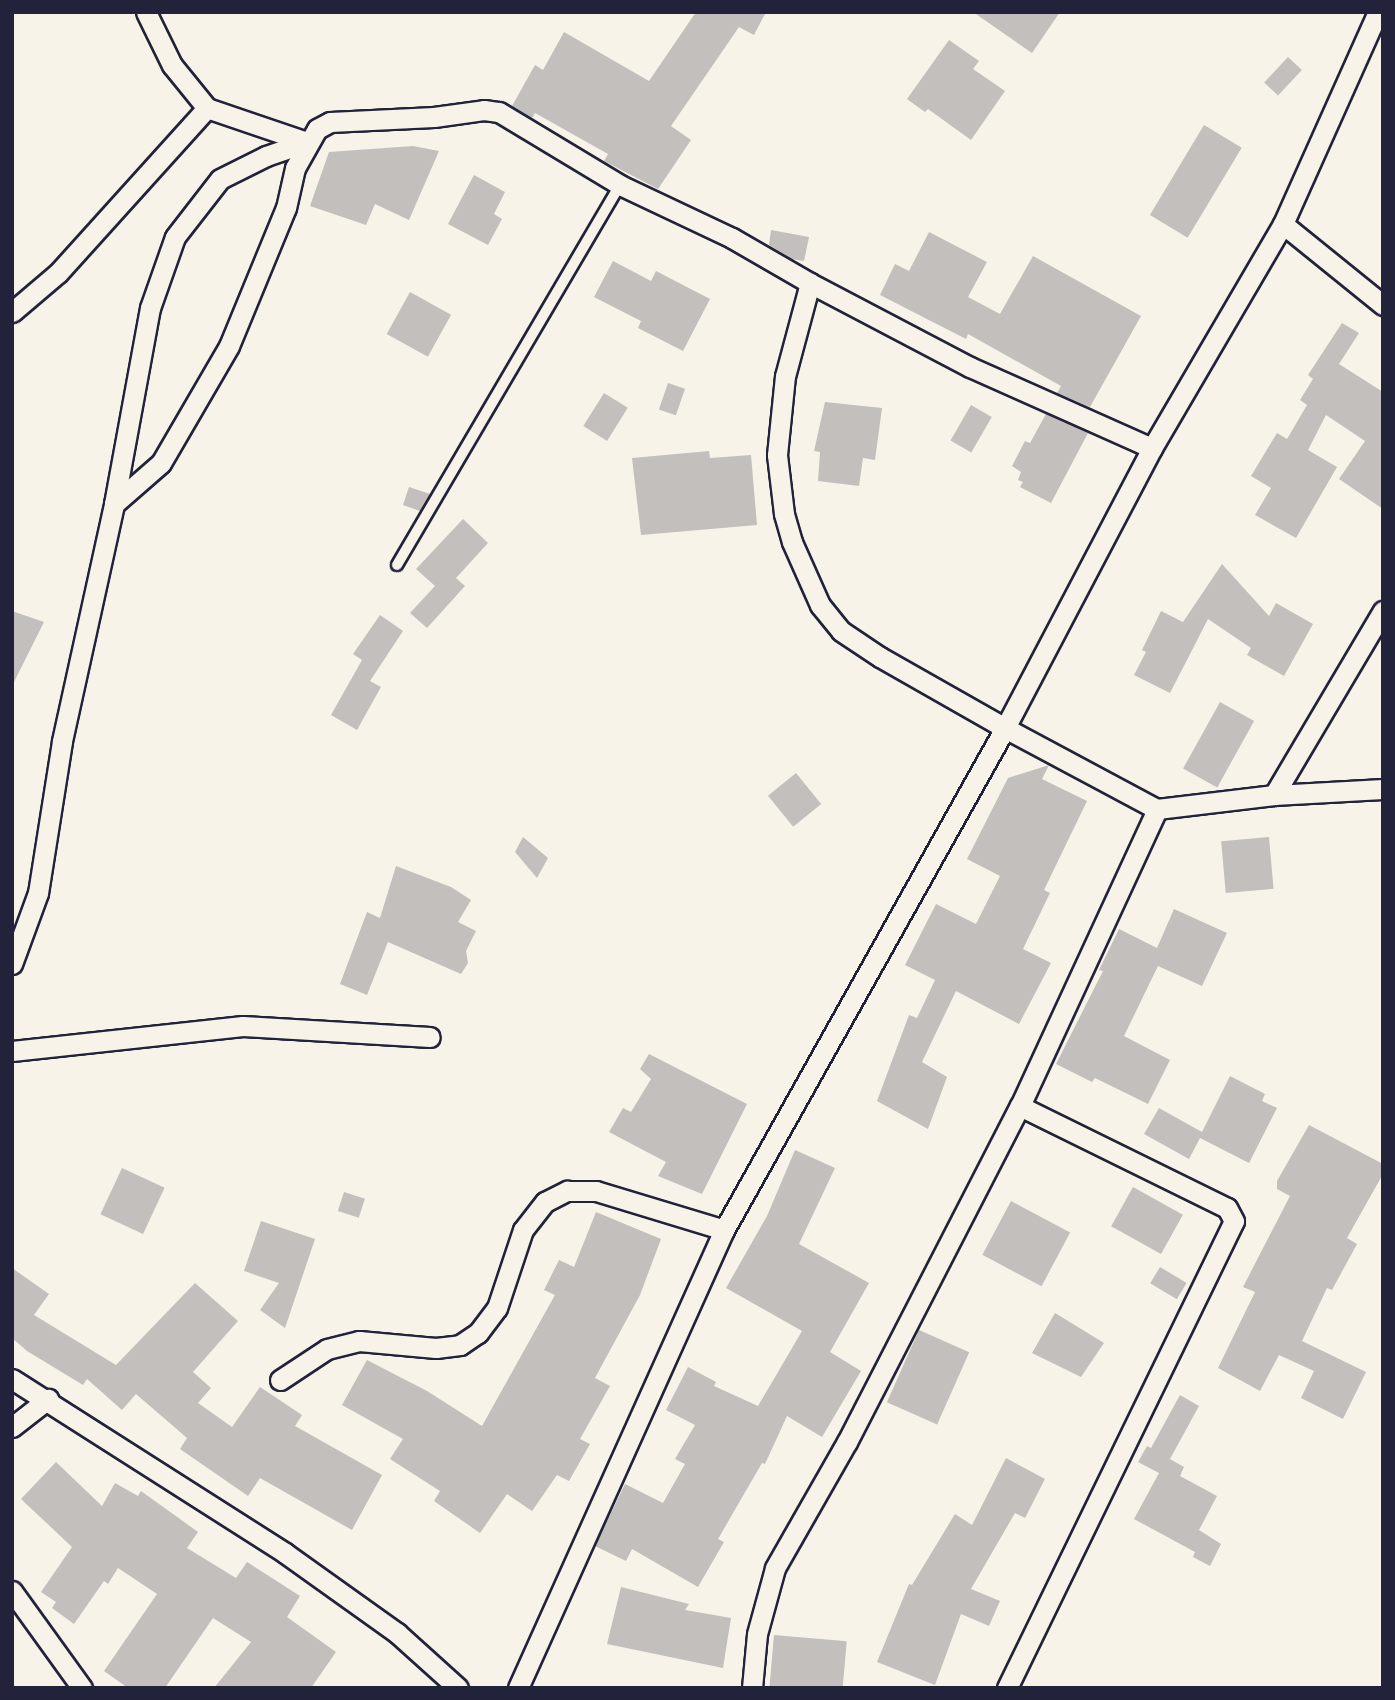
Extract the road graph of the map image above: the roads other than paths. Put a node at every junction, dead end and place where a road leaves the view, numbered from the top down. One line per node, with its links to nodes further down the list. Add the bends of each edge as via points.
1 (146, 12): 3 (street, via 172,65)
2 (1378, 12): 6 (street)
3 (207, 108): 4 (street); 9 (street, via 58,274)
4 (307, 142): 5 (street, via 317,129 341,119 492,111 516,121); 11 (street, via 295,168 286,208 229,346 161,463); 11 (street, via 220,179 175,237 150,308)
5 (620, 186): 7 (street, via 732,237); 12 (lane)
6 (1283, 224): 8 (street); 10 (street)
7 (810, 283): 10 (street, via 970,367); 14 (street, via 785,376 777,455 784,514 803,569 820,605 841,631)
8 (1383, 305)
9 (12, 312)
10 (1152, 448): 14 (street)
11 (114, 504): 18 (street, via 62,741 38,893)
12 (397, 565)
13 (1383, 611): 16 (street)
14 (1005, 728): 17 (street); 22 (street)
15 (1383, 789): 16 (street)
16 (1274, 795): 17 (street)
17 (1157, 809): 21 (street)
18 (12, 964)
19 (430, 1037): 20 (street, via 243,1026)
20 (12, 1051)
21 (1020, 1106): 31 (street, via 847,1441 775,1568 757,1634); 32 (street, via 1227,1208 1234,1221)
22 (723, 1230): 24 (street, via 596,1191 567,1191 545,1202 523,1230 497,1308 478,1333 460,1345 436,1348 359,1341 327,1349); 30 (street)
23 (12, 1379): 25 (street)
24 (280, 1380)
25 (48, 1399): 26 (street); 29 (street, via 285,1553 397,1633)
26 (12, 1427)
27 (12, 1591): 28 (street)
28 (82, 1688)
29 (458, 1688)
30 (518, 1688)
31 (752, 1688)
32 (1007, 1688)

